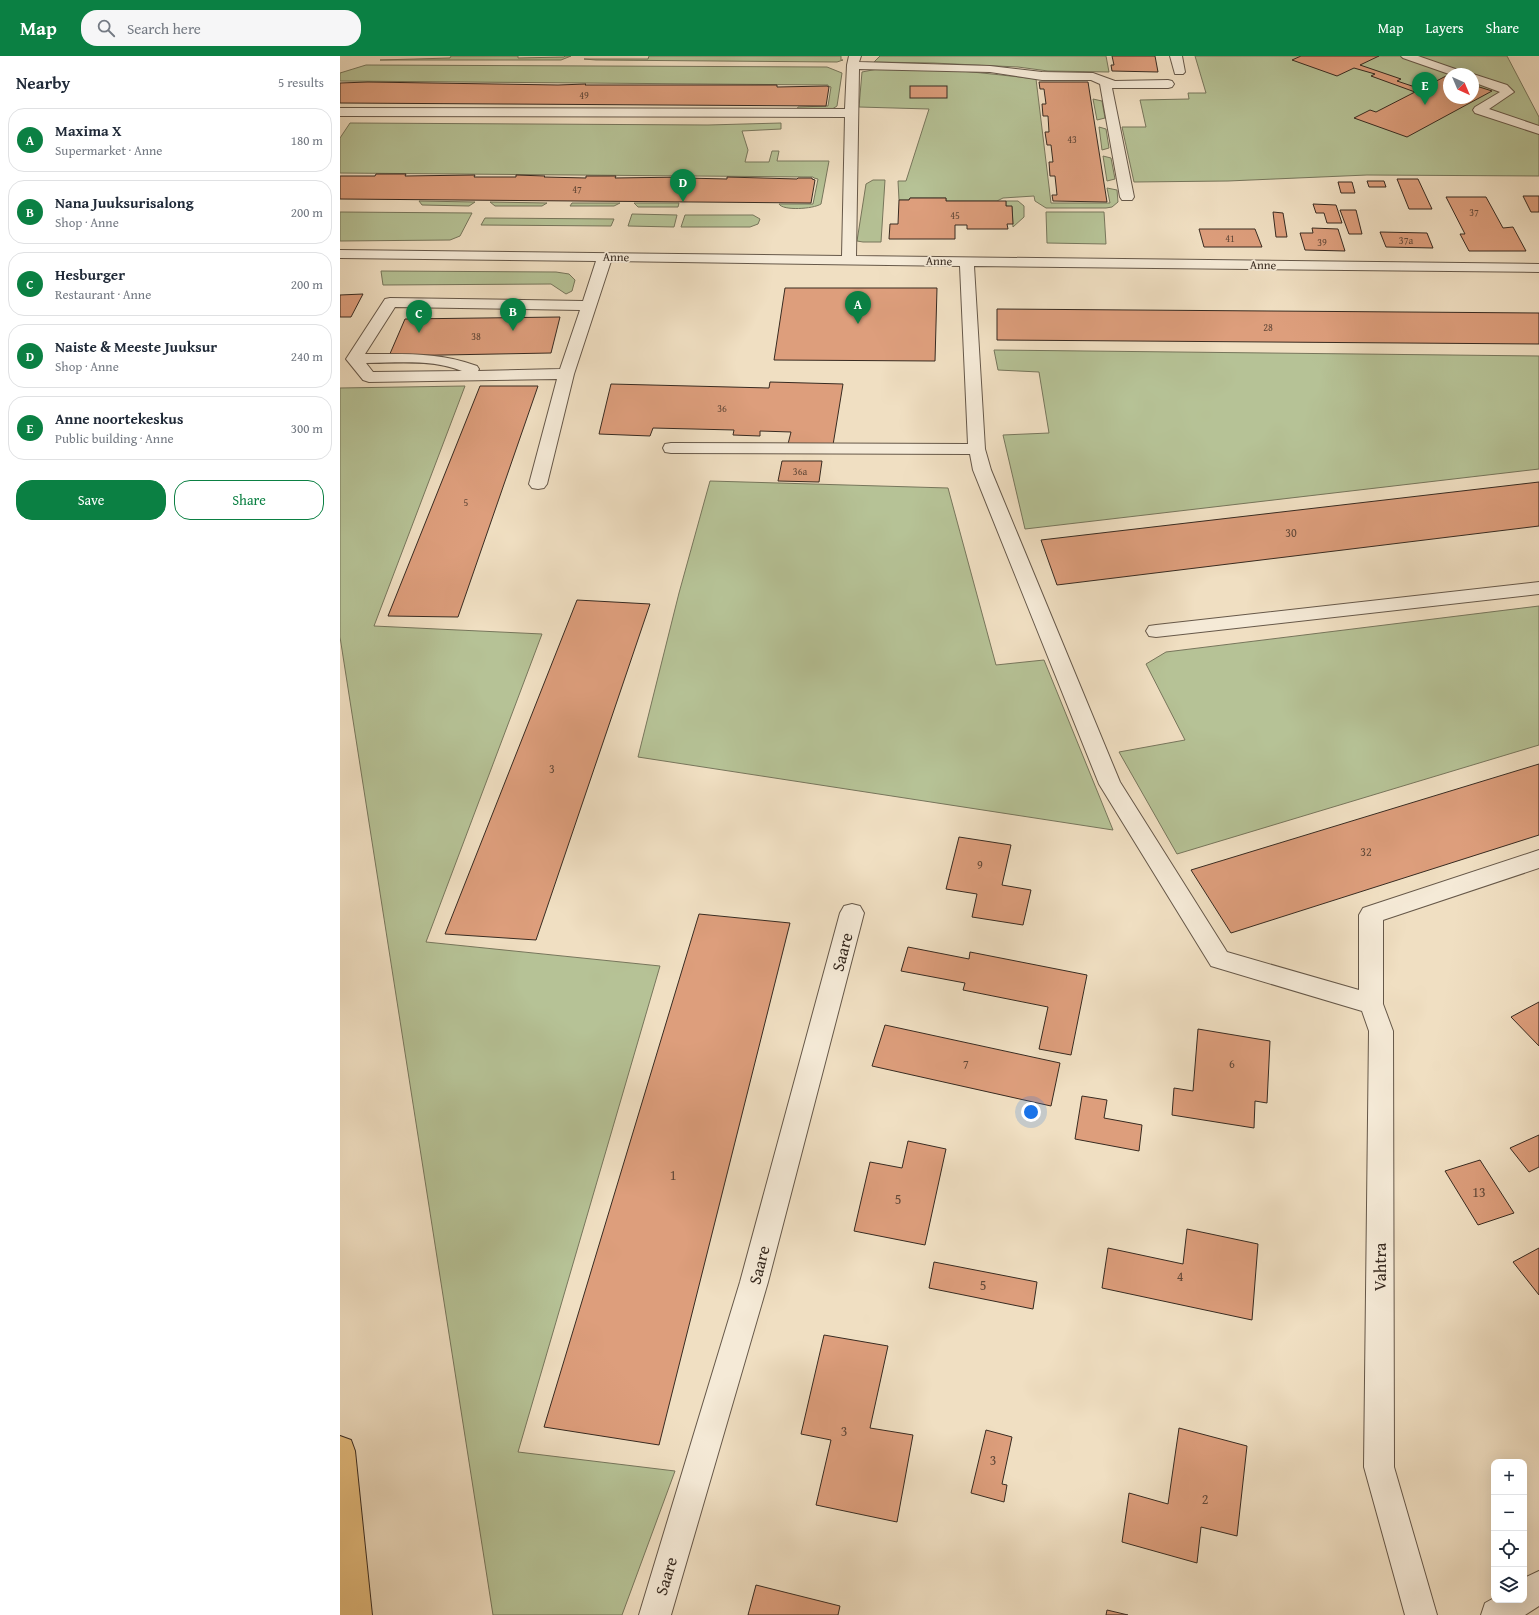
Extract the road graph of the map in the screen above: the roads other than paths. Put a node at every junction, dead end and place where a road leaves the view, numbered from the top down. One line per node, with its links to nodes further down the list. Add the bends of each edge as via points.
1 (1176, 56): 5 (street)
2 (1407, 56): 4 (street)
3 (854, 60): 7 (street, via 990,69); 10 (street)
4 (1443, 68)
5 (1179, 72)
6 (1479, 80): 11 (street, via 1508,92 1478,110)
7 (1105, 81): 8 (street, via 1114,85); 12 (street)
8 (1168, 84)
9 (340, 112): 10 (street)
10 (851, 113): 15 (street)
11 (1539, 130)
12 (1128, 197)
13 (340, 254): 14 (street, Anne)
14 (605, 257): 15 (street, Anne); 18 (street)
15 (849, 260): 16 (street, Anne)
16 (967, 262): 17 (street, Anne); 21 (street)
17 (1539, 268)
18 (589, 306): 19 (street); 19 (street, via 390,302 354,359 437,359 460,364 484,375)
19 (566, 374): 22 (street)
20 (671, 448): 21 (street)
21 (977, 449): 27 (street, via 982,470 1110,784 1219,959)
22 (538, 484)
23 (1539, 588): 24 (street)
24 (1156, 631)
25 (1539, 859): 27 (street, Vahtra, via 1371,915)
26 (852, 913): 33 (street, Saare, via 754,1282)
27 (1371, 1004): 34 (street, Vahtra, via 1381,1031 1379,1466)
28 (340, 1451): 32 (main road)
29 (1539, 1587): 30 (street)
30 (1527, 1595)
31 (1515, 1603): 35 (street)
32 (356, 1615)
33 (655, 1615)
34 (1421, 1615)
35 (1497, 1615)

